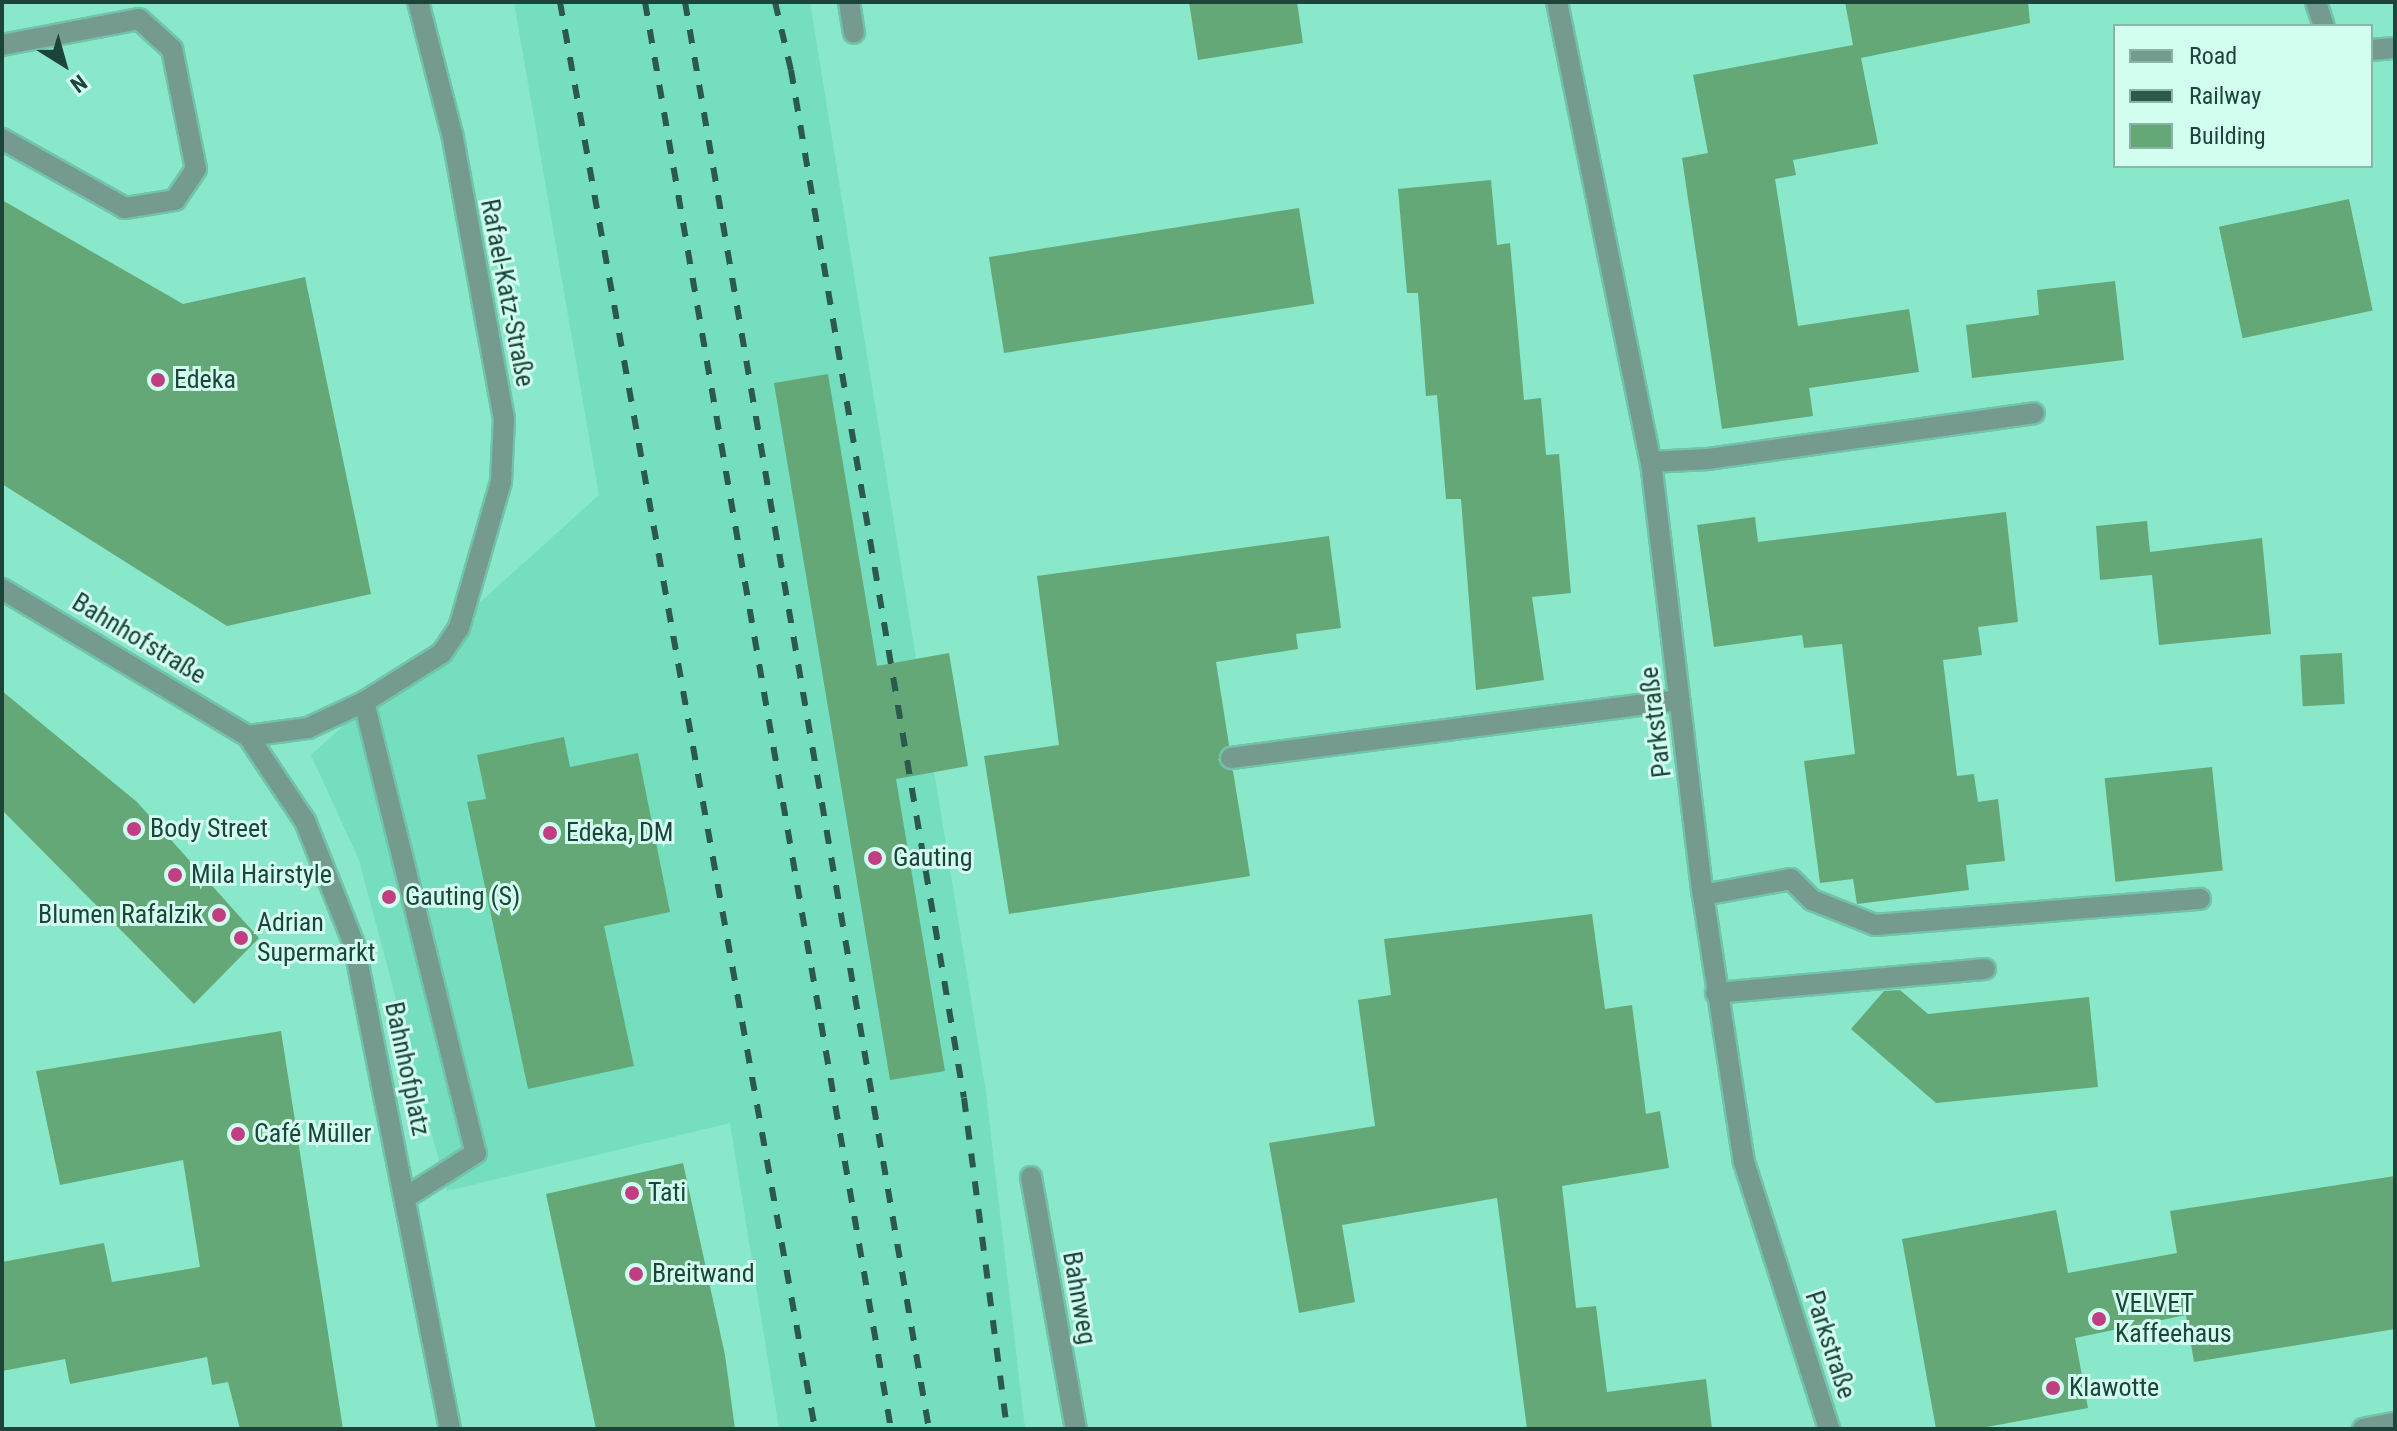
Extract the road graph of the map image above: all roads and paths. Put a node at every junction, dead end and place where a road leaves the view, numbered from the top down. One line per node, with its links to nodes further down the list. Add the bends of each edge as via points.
1 (418, 2): 15 (street, Rafael-Katz-Straße, via 452,134 504,419 501,482 459,628 442,653)
2 (849, 2): 6 (street)
3 (1557, 2): 12 (street, Parkstraße)
4 (2316, 2): 5 (street)
5 (2323, 24)
6 (854, 33)
7 (2, 45): 10 (street, via 139,19 172,49 196,169 175,200 125,208)
8 (2395, 48): 9 (street)
9 (2373, 50)
10 (2, 139)
11 (2034, 413): 12 (street, via 1708,459)
12 (1651, 462): 14 (street, Parkstraße)
13 (2, 589): 16 (street, Bahnhofstraße)
14 (1679, 700): 17 (street); 18 (street, Parkstraße)
15 (364, 702): 16 (street, via 308,728); 23 (street, via 476,1153)
16 (248, 736): 23 (street, Bahnhofplatz, via 305,821 346,916)
17 (1231, 758)
18 (1703, 895): 19 (street, via 1791,879 1812,900 1875,925); 21 (street, Parkstraße)
19 (2200, 899)
20 (1985, 969): 21 (street)
21 (1716, 993): 27 (street, Parkstraße, via 1744,1162)
22 (1031, 1177): 26 (street, Bahnweg)
23 (408, 1196): 25 (street, Bahnhofplatz)
24 (2395, 1423): 28 (street)
25 (450, 1429)
26 (1076, 1429)
27 (1829, 1429)
28 (2363, 1429)

